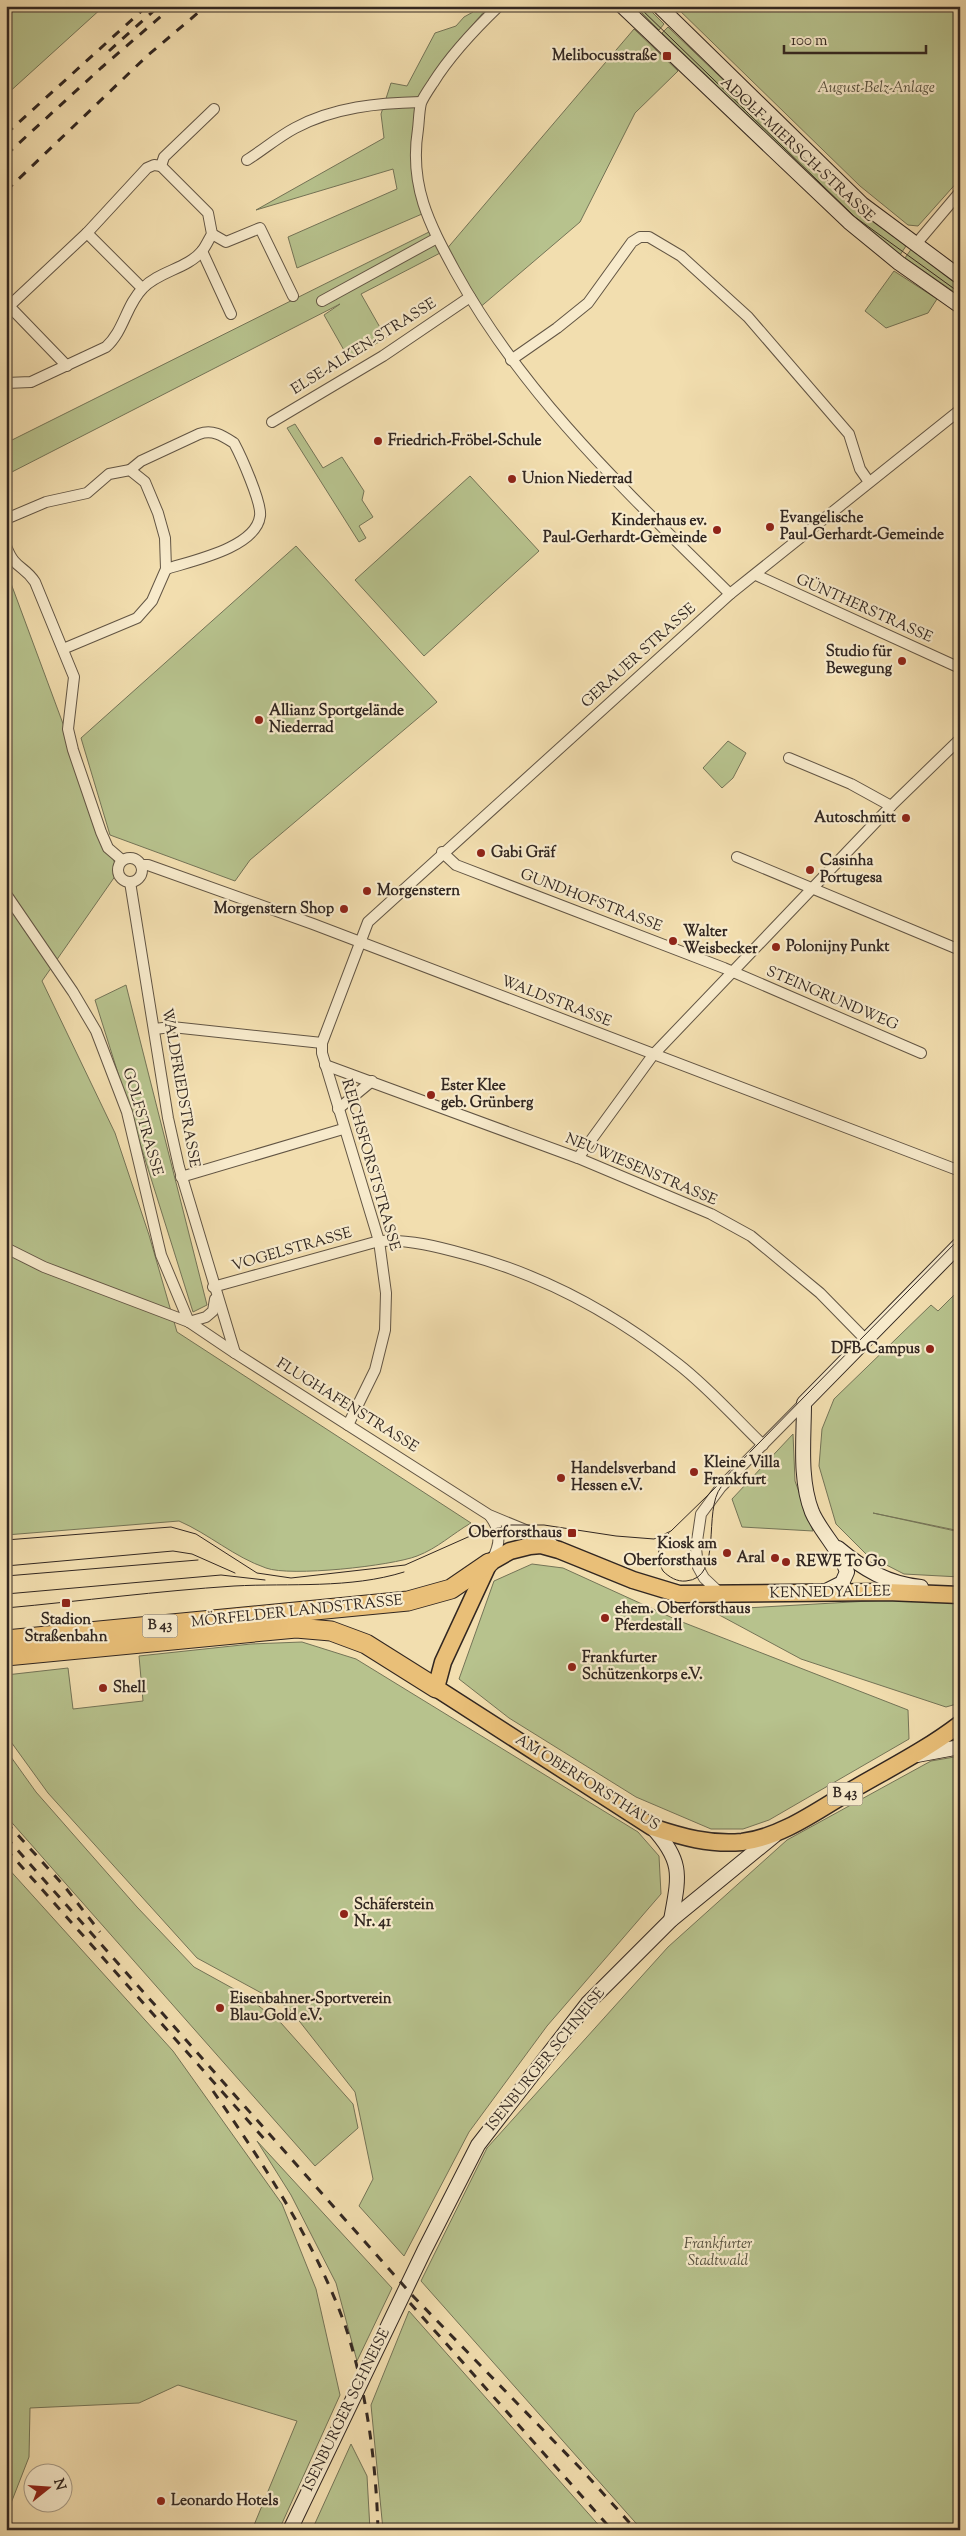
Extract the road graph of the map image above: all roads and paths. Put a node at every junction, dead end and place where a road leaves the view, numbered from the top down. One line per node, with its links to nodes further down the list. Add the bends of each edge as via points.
1 (499, 6): 4 (street, via 464,40)
2 (622, 6): 19 (main road, ADOLF-MIERSCH-STRASSE, via 849,222 899,263)
3 (659, 6): 12 (main road, ADOLF-MIERSCH-STRASSE, via 862,204)
4 (421, 102): 6 (street, via 378,103 332,113 295,128); 11 (street, via 415,144 416,179)
5 (214, 108): 7 (street, via 164,157)
6 (247, 160)
7 (161, 166): 9 (street, via 147,168); 10 (street, via 208,213)
8 (960, 192): 12 (street)
9 (86, 233): 15 (street); 20 (street)
10 (212, 234): 13 (street); 16 (street, via 226,242 260,228)
11 (437, 238): 17 (street); 18 (street)
12 (916, 244): 14 (main road, ADOLF-MIERSCH-STRASSE)
13 (202, 251): 15 (street); 21 (street)
14 (960, 277)
15 (142, 288): 23 (street, via 116,338 106,347)
16 (293, 296)
17 (470, 297): 22 (street); 26 (street, ELSE-ALKEN-STRASSE, via 383,356)
18 (322, 301)
19 (960, 306)
20 (7, 308): 23 (street)
21 (231, 314)
22 (510, 360): 28 (street, via 588,303 632,242 640,237 649,237 681,256 748,317 849,434 860,469); 33 (street, via 587,452)
23 (66, 366): 24 (street, via 31,382)
24 (6, 384)
25 (960, 410): 28 (street, GERAUER STRASSE)
26 (272, 422)
27 (130, 470): 29 (street, via 109,474 87,493 46,502); 31 (street, via 145,482 158,513 165,538); 31 (street, via 141,461 206,431 234,443 249,480 260,515 250,534 228,550)
28 (869, 482): 32 (street, GERAUER STRASSE)
29 (6, 520)
30 (6, 546): 34 (street, via 18,567 31,575 35,582)
31 (166, 569): 34 (street, via 152,601 137,618)
32 (756, 575): 33 (street, GERAUER STRASSE); 35 (street, GÜNTHERSTRASSE)
33 (730, 594): 39 (street, GERAUER STRASSE)
34 (63, 649): 41 (street, via 74,677 68,728 73,750 108,848)
35 (960, 668)
36 (960, 739): 38 (street)
37 (789, 758): 38 (street, via 851,784)
38 (891, 806): 44 (street)
39 (442, 852): 46 (street, GERAUER STRASSE, via 368,922); 48 (street, GUNDHOFSTRASSE, via 456,865)
40 (737, 857): 44 (street)
41 (122, 860): 42 (street, via 134,858); 43 (street, WALDFRIEDSTRASSE, via 118,872 122,879)
42 (141, 865): 43 (street, via 140,876); 46 (street, WALDSTRASSE, via 223,891)
43 (130, 882): 49 (street, WALDFRIEDSTRASSE)
44 (814, 888): 47 (street); 48 (street)
45 (6, 894): 64 (street, GOLFSTRASSE, via 96,1031 127,1112 161,1255)
46 (360, 944): 50 (street, REICHSFORSTSTRASSE); 52 (street, WALDSTRASSE)
47 (960, 950)
48 (732, 973): 51 (street, STEINGRUNDWEG); 52 (street)
49 (154, 1029): 50 (street, via 172,1027); 59 (street, WALDFRIEDSTRASSE)
50 (322, 1043): 53 (street, REICHSFORSTSTRASSE)
51 (921, 1053)
52 (653, 1055): 57 (street); 58 (street, WALDSTRASSE)
53 (325, 1064): 54 (street, NEUWIESENSTRASSE); 55 (street, REICHSFORSTSTRASSE)
54 (372, 1081): 55 (street); 57 (street, NEUWIESENSTRASSE)
55 (338, 1109): 56 (street, REICHSFORSTSTRASSE)
56 (344, 1129): 59 (street); 60 (street, REICHSFORSTSTRASSE)
57 (578, 1158): 65 (street, NEUWIESENSTRASSE, via 702,1210 751,1236 820,1293)
58 (960, 1171)
59 (181, 1177): 63 (street, WALDFRIEDSTRASSE)
60 (379, 1241): 63 (street, VOGELSTRASSE); 68 (street, REICHSFORSTSTRASSE, via 386,1293 385,1330 375,1370); 69 (street, VOGELSTRASSE, via 397,1240 442,1248 504,1265 541,1279 586,1303 678,1364 711,1392)
61 (960, 1244): 65 (main road)
62 (6, 1248): 64 (street, FLUGHAFENSTRASSE, via 44,1267)
63 (214, 1291): 64 (street, via 213,1311 206,1317); 66 (street, WALDFRIEDSTRASSE)
64 (189, 1322): 66 (street, FLUGHAFENSTRASSE)
65 (866, 1340): 67 (main road)
66 (235, 1353): 68 (street, FLUGHAFENSTRASSE)
67 (804, 1403): 69 (street); 71 (main road, via 806,1490 813,1513)
68 (348, 1424): 70 (street, FLUGHAFENSTRASSE)
69 (763, 1446): 75 (street, via 712,1497 700,1517 696,1554 702,1574)
70 (489, 1515): 72 (street, FLUGHAFENSTRASSE, via 545,1538); 73 (street, via 498,1528 499,1536 498,1547)
71 (832, 1543): 74 (main road, via 847,1575 841,1584); 76 (main road, via 876,1575)
72 (559, 1550): 73 (main road, KENNEDYALLEE / B 43, via 530,1546); 75 (main road, KENNEDYALLEE / B 43, via 663,1591 688,1595)
73 (490, 1562): 77 (highway, MÖRFELDER LANDSTRASSE / B 43, via 451,1589 408,1601); 79 (main road, via 443,1662)
74 (822, 1593): 75 (main road, KENNEDYALLEE / B 43); 76 (main road, KENNEDYALLEE / B 43)
75 (722, 1594)
76 (952, 1595)
77 (6, 1640)
78 (6, 1656): 79 (highway, MÖRFELDER LANDSTRASSE / B 43, via 296,1628 331,1631 366,1644)
79 (436, 1688): 83 (main road, AM OBERFORSTHAUS / B 43)
80 (960, 1724): 82 (main road, ISENBURGER SCHNEISE / B 43)
81 (960, 1747): 82 (main road)
82 (912, 1756): 84 (main road, ISENBURGER SCHNEISE / B 43)
83 (652, 1827): 84 (main road, AM OBERFORSTHAUS / B 43, via 712,1843 743,1842); 85 (main road, via 668,1844 676,1860 678,1878)
84 (779, 1832): 85 (main road, ISENBURGER SCHNEISE)
85 (671, 1920): 86 (main road, ISENBURGER SCHNEISE, via 588,2003 478,2144)
86 (290, 2530)

